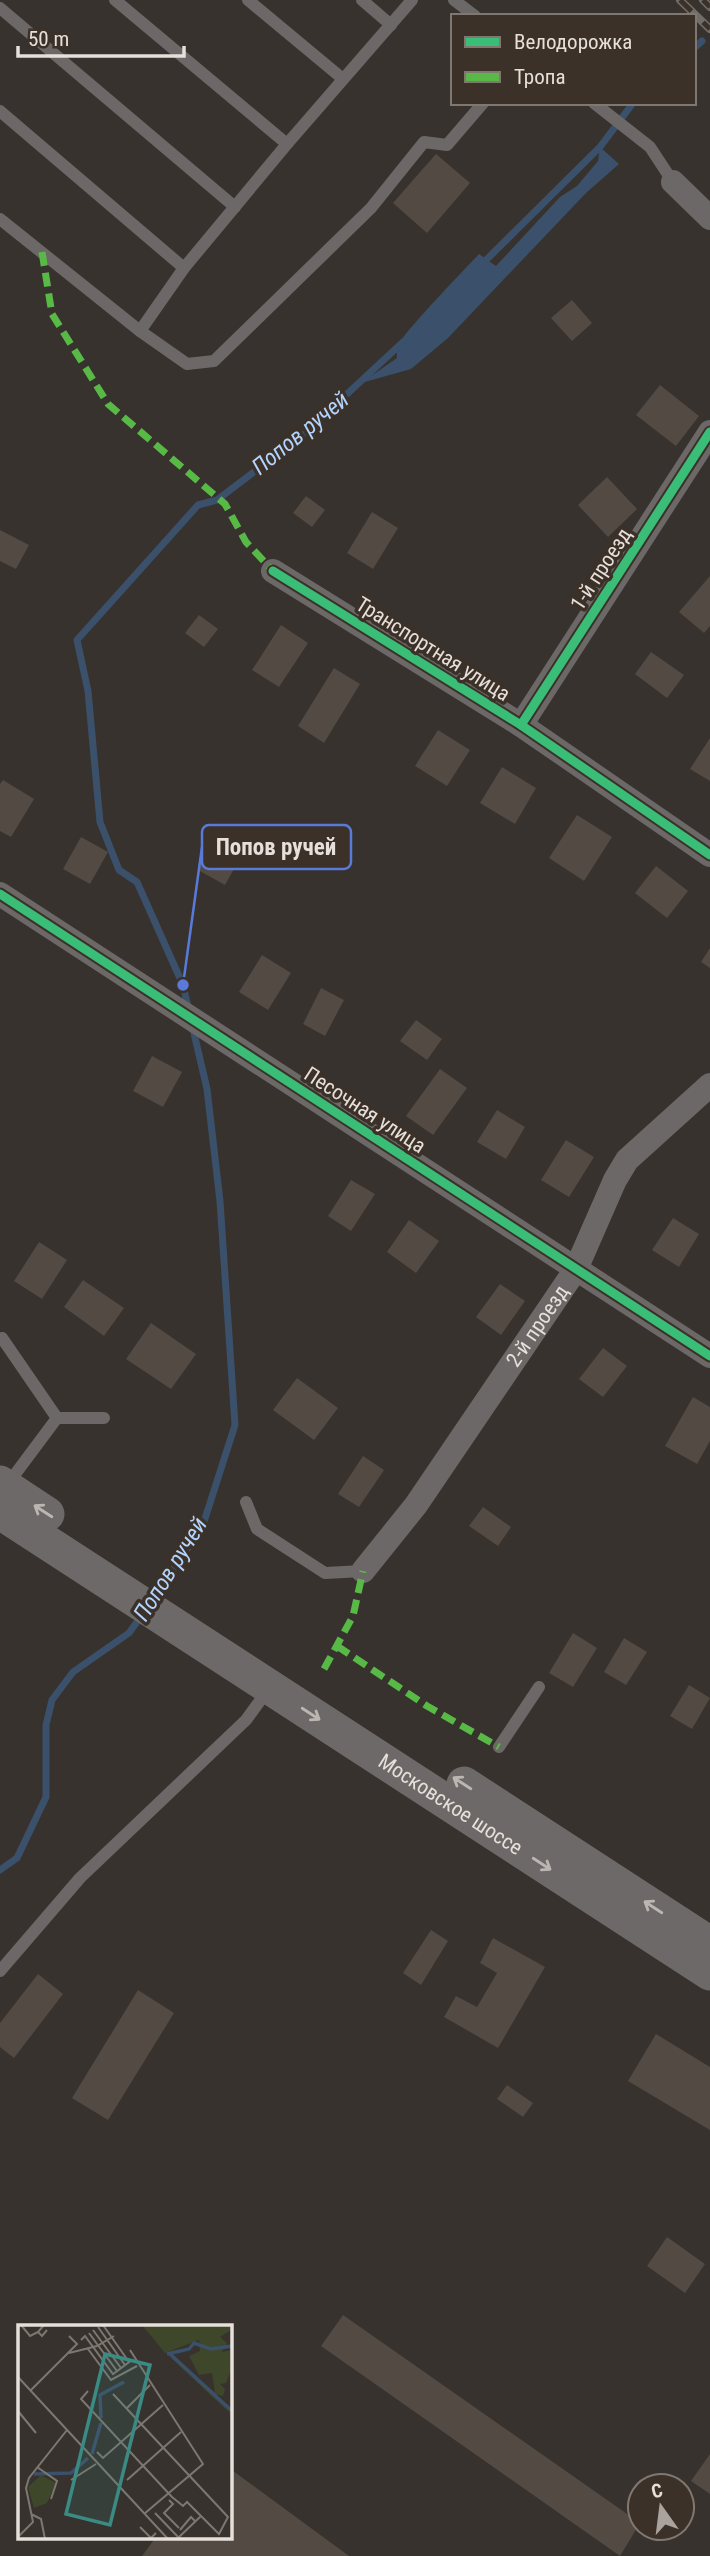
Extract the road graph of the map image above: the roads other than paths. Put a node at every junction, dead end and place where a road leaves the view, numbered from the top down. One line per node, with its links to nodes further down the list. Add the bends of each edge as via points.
1 (115, 0): 13 (lane)
2 (248, 0): 9 (lane)
3 (362, 0): 8 (lane)
4 (412, 0): 8 (lane)
5 (454, 0): 7 (lane)
6 (0, 8): 15 (lane)
7 (472, 14)
8 (391, 24): 9 (lane)
9 (343, 79): 13 (lane)
10 (481, 105): 19 (lane, via 447,145 424,142 371,208 214,361 187,364)
11 (597, 105): 14 (lane, via 650,147)
12 (0, 111): 18 (lane)
13 (287, 144): 15 (lane)
14 (673, 182): 16 (street)
15 (235, 207): 18 (lane)
16 (710, 218)
17 (0, 219): 19 (lane)
18 (184, 268): 19 (lane)
19 (140, 331)
20 (710, 432): 22 (street, 1-й проезд)
21 (273, 570): 22 (street, Транспортная улица)
22 (522, 725): 23 (street, Транспортная улица)
23 (710, 855)
24 (0, 894): 26 (street, Песочная улица)
25 (710, 1085): 26 (street, 2-й проезд, via 627,1160)
26 (576, 1269): 28 (street, Песочная улица); 33 (street, 2-й проезд, via 416,1505)
27 (2, 1338): 29 (lane)
28 (710, 1356)
29 (57, 1418): 30 (lane); 31 (lane)
30 (104, 1418)
31 (2, 1494): 34 (main road)
32 (246, 1502): 33 (lane, via 257,1529 325,1573)
33 (363, 1571)
34 (199, 1627): 35 (main road, Московское шоссе); 38 (main road, Московское шоссе, one-way to 34)
35 (270, 1687): 39 (lane, via 246,1720 80,1878); 40 (main road, Московское шоссе, one-way to 40)
36 (539, 1687): 37 (lane)
37 (499, 1747)
38 (710, 1944)
39 (0, 1971)
40 (710, 1973)

